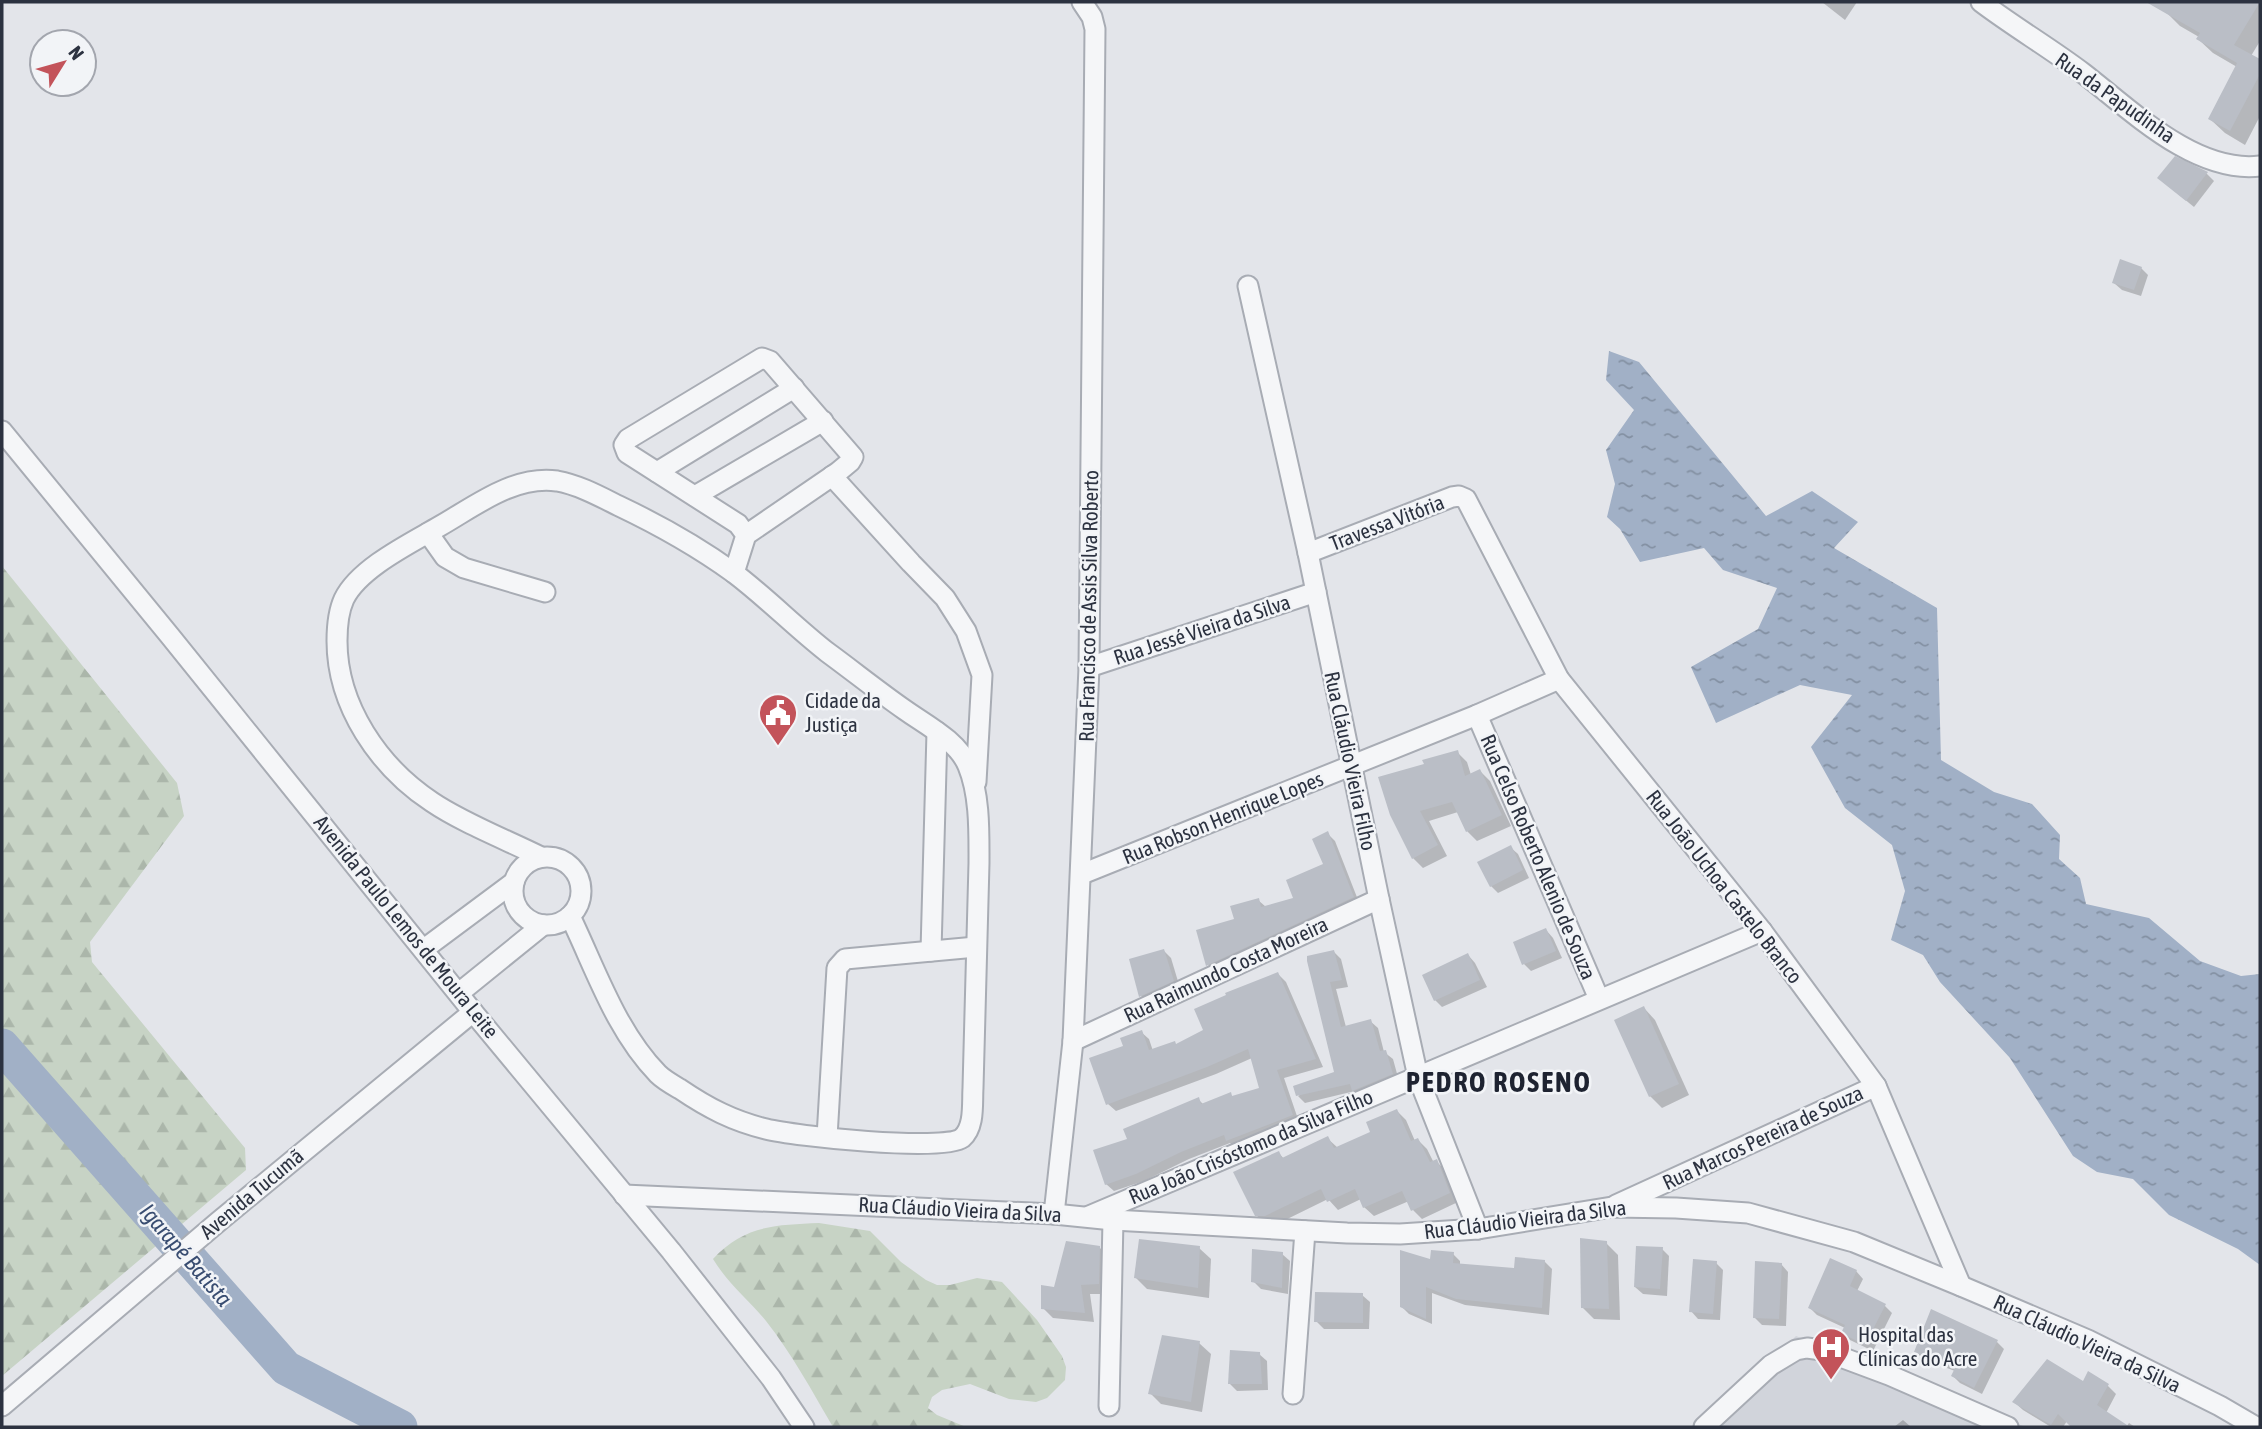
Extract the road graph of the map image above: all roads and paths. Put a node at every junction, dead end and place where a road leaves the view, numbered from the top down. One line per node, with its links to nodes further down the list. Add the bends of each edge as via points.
1 (1082, 2): 18 (street, Rua Francisco de Assis Silva Roberto, via 1095,29)
2 (1981, 2): 3 (street, Rua da Papudinha, via 2176,142 2209,159 2234,166)
3 (2260, 166)
4 (1248, 286): 14 (street, Rua Cláudio Vieira Filho)
5 (794, 388): 6 (street); 8 (street); 8 (street, via 770,360 762,358 628,439 627,453)
6 (823, 421): 9 (street, via 853,457); 10 (street)
7 (2, 431): 32 (street, Avenida Paulo Lemos de Moura Leite)
8 (657, 471): 10 (street)
9 (832, 476): 13 (street); 23 (street, via 945,598 966,631 982,675)
10 (695, 496): 13 (street)
11 (1466, 499): 14 (street, Travessa Vitória, via 1452,497); 19 (street, Rua João Uchoa Castelo Branco)
12 (428, 533): 15 (street, via 508,488 531,481 556,481 585,489 661,526); 16 (street, via 445,557 464,568); 24 (street, via 362,577 344,598 337,633 343,687 358,721 401,778 433,803)
13 (747, 535): 15 (street)
14 (1308, 553): 17 (street, Rua Cláudio Vieira Filho)
15 (734, 573): 21 (street, via 818,644)
16 (545, 592)
17 (1316, 592): 18 (street, Rua Jessé Vieira da Silva); 22 (street, Rua Cláudio Vieira Filho)
18 (1089, 667): 25 (street, Rua Francisco de Assis Silva Roberto)
19 (1559, 679): 20 (street, Rua Robson Henrique Lopes); 30 (street, Rua João Uchoa Castelo Branco)
20 (1477, 715): 22 (street, Rua Robson Henrique Lopes); 35 (street, Rua Celso Roberto Alenio de Souza)
21 (937, 732): 23 (street, via 968,765); 33 (street)
22 (1351, 766): 25 (street, Rua Robson Henrique Lopes); 27 (street, Rua Cláudio Vieira Filho)
23 (975, 794): 31 (street, via 979,839)
24 (541, 857): 26 (street, via 523,865); 28 (street, via 569,864 580,880 580,900)
25 (1082, 874): 37 (street, Rua Francisco de Assis Silva Roberto)
26 (513, 882): 29 (street, via 519,910); 32 (street)
27 (1379, 899): 37 (street, Rua Raimundo Costa Moreira); 38 (street, Rua Cláudio Vieira Filho)
28 (570, 916): 29 (street); 40 (street, via 627,1034 659,1076 710,1110 767,1130)
29 (543, 925): 34 (street)
30 (1762, 931): 35 (street, Rua João Crisóstomo da Silva Filho); 39 (street, Rua João Uchoa Castelo Branco)
31 (976, 947): 33 (street); 40 (street, via 971,1123 962,1138 953,1143 920,1144)
32 (424, 949): 34 (street, Avenida Paulo Lemos de Moura Leite)
33 (931, 951): 40 (street, via 845,959 836,968)
34 (459, 993): 36 (street, Avenida Paulo Lemos de Moura Leite)
35 (1599, 999): 38 (street, Rua João Crisóstomo da Silva Filho)
36 (473, 1012): 41 (street, Avenida Paulo Lemos de Moura Leite); 50 (street, Avenida Tucumã)
37 (1073, 1041): 43 (street, Rua Francisco de Assis Silva Roberto)
38 (1418, 1077): 44 (street, Rua João Crisóstomo da Silva Filho); 46 (street, Rua Cláudio Vieira Filho)
39 (1876, 1086): 42 (street, Rua Marcos Pereira de Souza); 48 (street, Rua João Uchoa Castelo Branco)
40 (827, 1138)
41 (624, 1195): 43 (street, Rua Cláudio Vieira da Silva); 52 (street, Avenida Paulo Lemos de Moura Leite, via 771,1378)
42 (1612, 1207): 46 (street, Rua Cláudio Vieira da Silva); 48 (street, Rua Cláudio Vieira da Silva, via 1748,1213 1854,1242)
43 (1055, 1214): 44 (street, Rua Cláudio Vieira da Silva)
44 (1088, 1216): 45 (street, Rua Cláudio Vieira da Silva)
45 (1113, 1220): 47 (street, Rua Cláudio Vieira da Silva); 51 (street)
46 (1478, 1229): 47 (street, Rua Cláudio Vieira da Silva, via 1400,1234)
47 (1305, 1231): 49 (street)
48 (1961, 1286): 55 (street, Rua Cláudio Vieira da Silva, via 2088,1339)
49 (1293, 1394)
50 (2, 1406)
51 (1109, 1406)
52 (804, 1427)
53 (1704, 1427): 54 (street, via 1771,1365 1807,1348 1889,1375)
54 (2008, 1427)
55 (2256, 1427)

